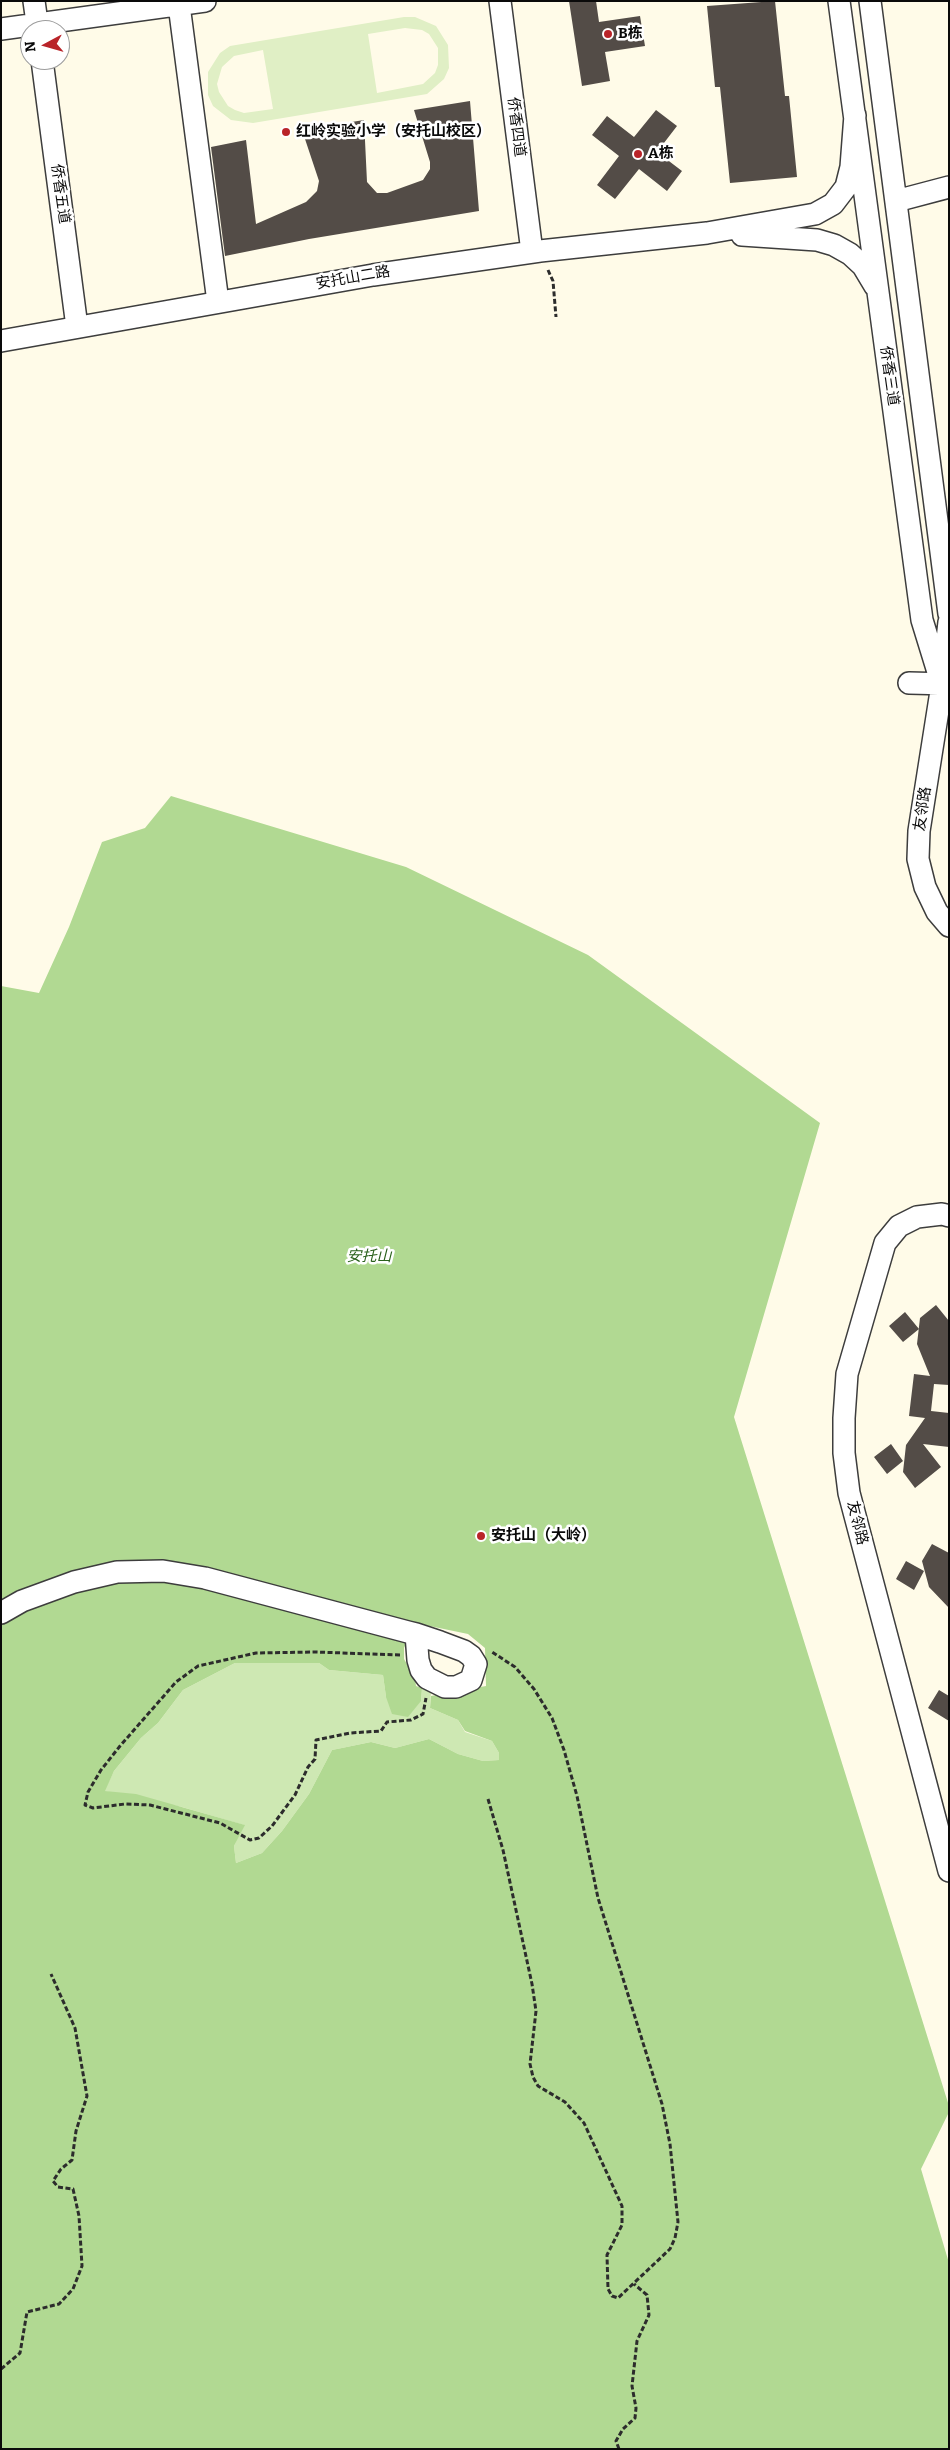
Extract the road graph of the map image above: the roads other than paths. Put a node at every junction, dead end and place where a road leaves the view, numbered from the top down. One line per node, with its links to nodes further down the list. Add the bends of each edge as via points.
1 (34, 1): 7 (street)
2 (205, 1): 6 (street)
3 (500, 1): 16 (street, 侨香四道)
4 (839, 1): 12 (street, 侨香三道)
5 (870, 1): 14 (street, 侨香三道)
6 (179, 5): 8 (street); 18 (street)
7 (37, 20)
8 (70, 22)
9 (20, 28): 10 (street)
10 (1, 29)
11 (43, 70): 19 (street, 侨香五道)
12 (854, 114): 15 (street, via 850,177 833,204 815,214); 17 (street, 侨香三道)
13 (949, 187): 14 (street)
14 (896, 201): 21 (street, 侨香三道)
15 (707, 233): 16 (street, 安托山二路); 17 (street, via 817,240 834,245 863,266)
16 (536, 251): 18 (street, 安托山二路)
17 (879, 299): 24 (street, 侨香三道, via 922,620)
18 (218, 302): 19 (street, 安托山二路)
19 (77, 327): 20 (street, 安托山二路)
20 (1, 341)
21 (949, 614)
22 (949, 622): 24 (street)
23 (909, 684): 24 (street)
24 (946, 684): 25 (street, 友邻路, via 919,831 918,859 925,887)
25 (949, 926)
26 (949, 1216): 29 (street, 友邻路, via 917,1217 899,1226 885,1243 848,1374 844,1453 849,1493)
27 (1, 1612): 28 (street, via 74,1582 117,1572 163,1571 205,1578)
28 (416, 1634): 28 (street, via 468,1653 476,1664 471,1680 456,1687 445,1687 431,1681 421,1670)
29 (949, 1871)

